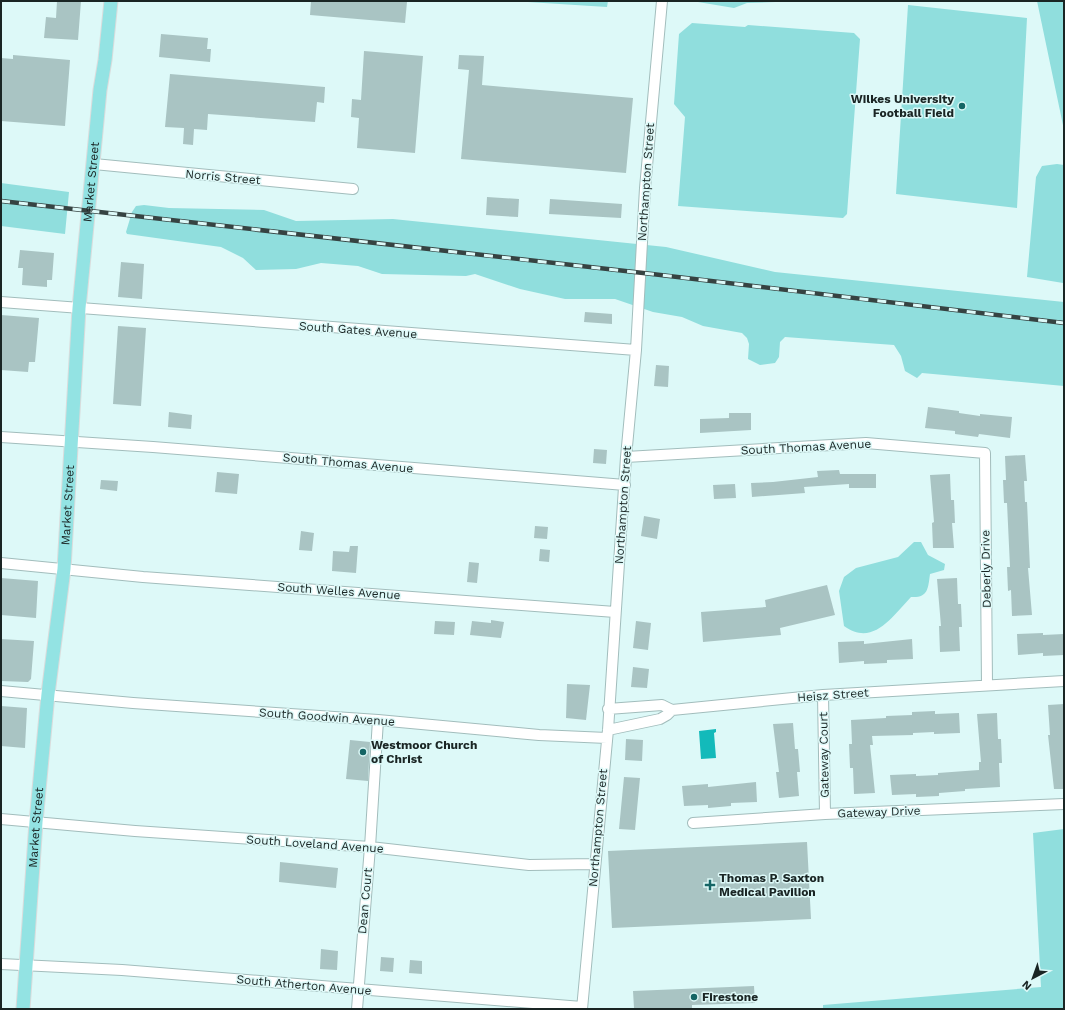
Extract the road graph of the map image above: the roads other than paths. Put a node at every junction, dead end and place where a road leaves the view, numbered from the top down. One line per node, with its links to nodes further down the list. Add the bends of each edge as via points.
1 (111, 1): 3 (main road, Market Street)
2 (662, 1): 7 (street, Northampton Street, via 645,188)
3 (94, 164): 4 (street, Norris Street); 6 (main road, Market Street)
4 (353, 189)
5 (1, 302): 6 (street, South Gates Avenue)
6 (79, 308): 7 (street, South Gates Avenue); 9 (main road, Market Street)
7 (636, 350): 11 (street, Northampton Street)
8 (1, 437): 9 (street, South Thomas Avenue)
9 (71, 442): 12 (street, South Thomas Avenue); 14 (main road, Market Street)
10 (985, 453): 11 (street, South Thomas Avenue, via 866,443); 17 (street, Deberly Drive)
11 (626, 457): 12 (street, Northampton Street)
12 (625, 485): 15 (street, Northampton Street)
13 (1, 563): 14 (street, South Welles Avenue)
14 (64, 569): 15 (street, South Welles Avenue); 19 (main road, Market Street)
15 (615, 612): 21 (street, Northampton Street)
16 (1064, 681): 17 (street, Heisz Street)
17 (987, 684): 20 (street, Heisz Street)
18 (1, 691): 19 (street, South Goodwin Avenue)
19 (48, 694): 23 (street, South Goodwin Avenue, via 133,703); 28 (main road, Market Street)
20 (823, 695): 22 (street, Heisz Street); 26 (street, Gateway Court)
21 (608, 709): 22 (street, via 662,705); 24 (street, Northampton Street)
22 (672, 710): 24 (street, Heisz Street, via 660,719)
23 (378, 720): 24 (street, South Goodwin Avenue, via 539,735); 30 (street, Dean Court)
24 (607, 734): 31 (street, Northampton Street)
25 (1064, 804): 26 (street, Gateway Drive)
26 (825, 814): 29 (street, Gateway Drive)
27 (1, 819): 28 (street, South Loveland Avenue)
28 (36, 822): 30 (street, South Loveland Avenue); 33 (main road, Market Street)
29 (694, 823)
30 (370, 847): 31 (street, South Loveland Avenue, via 529,865); 34 (street, Dean Court)
31 (594, 864): 35 (street, Northampton Street)
32 (1, 964): 33 (street, South Atherton Avenue)
33 (26, 966): 34 (street, South Atherton Avenue, via 122,970); 36 (main road, Market Street)
34 (358, 990): 35 (street, South Atherton Avenue); 37 (street, Dean Court)
35 (582, 1008)
36 (23, 1009)
37 (357, 1009)

